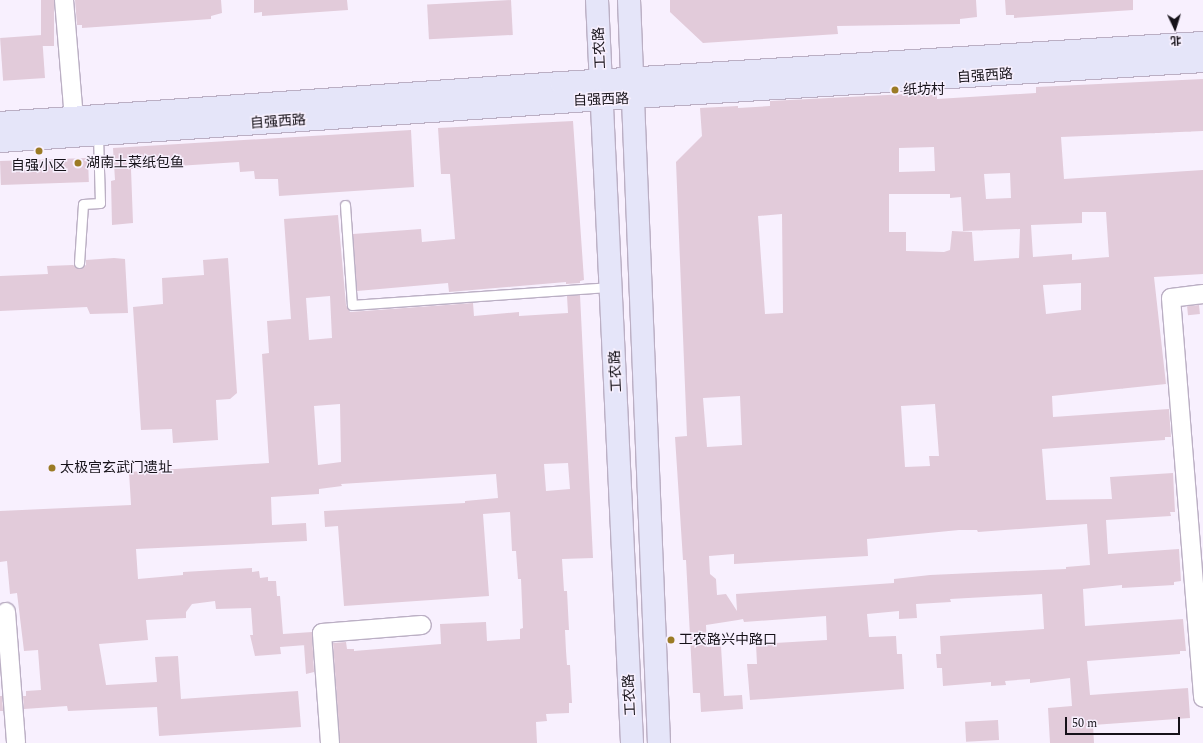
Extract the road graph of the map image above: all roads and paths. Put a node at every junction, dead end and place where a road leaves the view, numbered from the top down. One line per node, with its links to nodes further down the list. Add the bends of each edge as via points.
1 (64, 0): 9 (street)
2 (597, 0): 7 (main road, 工农路)
3 (629, 0): 6 (main road, 工农路)
4 (1203, 43): 6 (main road, 自强西路)
5 (1203, 61): 6 (main road, 自强西路)
6 (631, 89): 7 (main road, 自强西路); 22 (main road, 工农路)
7 (602, 90): 9 (main road, 自强西路); 10 (main road, 自强西路); 14 (main road, 工农路)
8 (0, 123): 9 (main road, 自强西路)
9 (74, 127): 10 (main road, 自强西路); 11 (main road, 自强西路)
10 (98, 134): 13 (lane, via 100,203 83,204)
11 (0, 141)
12 (345, 205): 14 (lane, via 352,305)
13 (79, 263)
14 (612, 287): 21 (main road, 工农路)
15 (1203, 294): 18 (street, via 1171,298)
16 (6, 612): 19 (street)
17 (422, 626): 20 (street, via 322,633)
18 (1203, 698)
19 (16, 743)
20 (330, 743)
21 (632, 743)
22 (659, 743)

